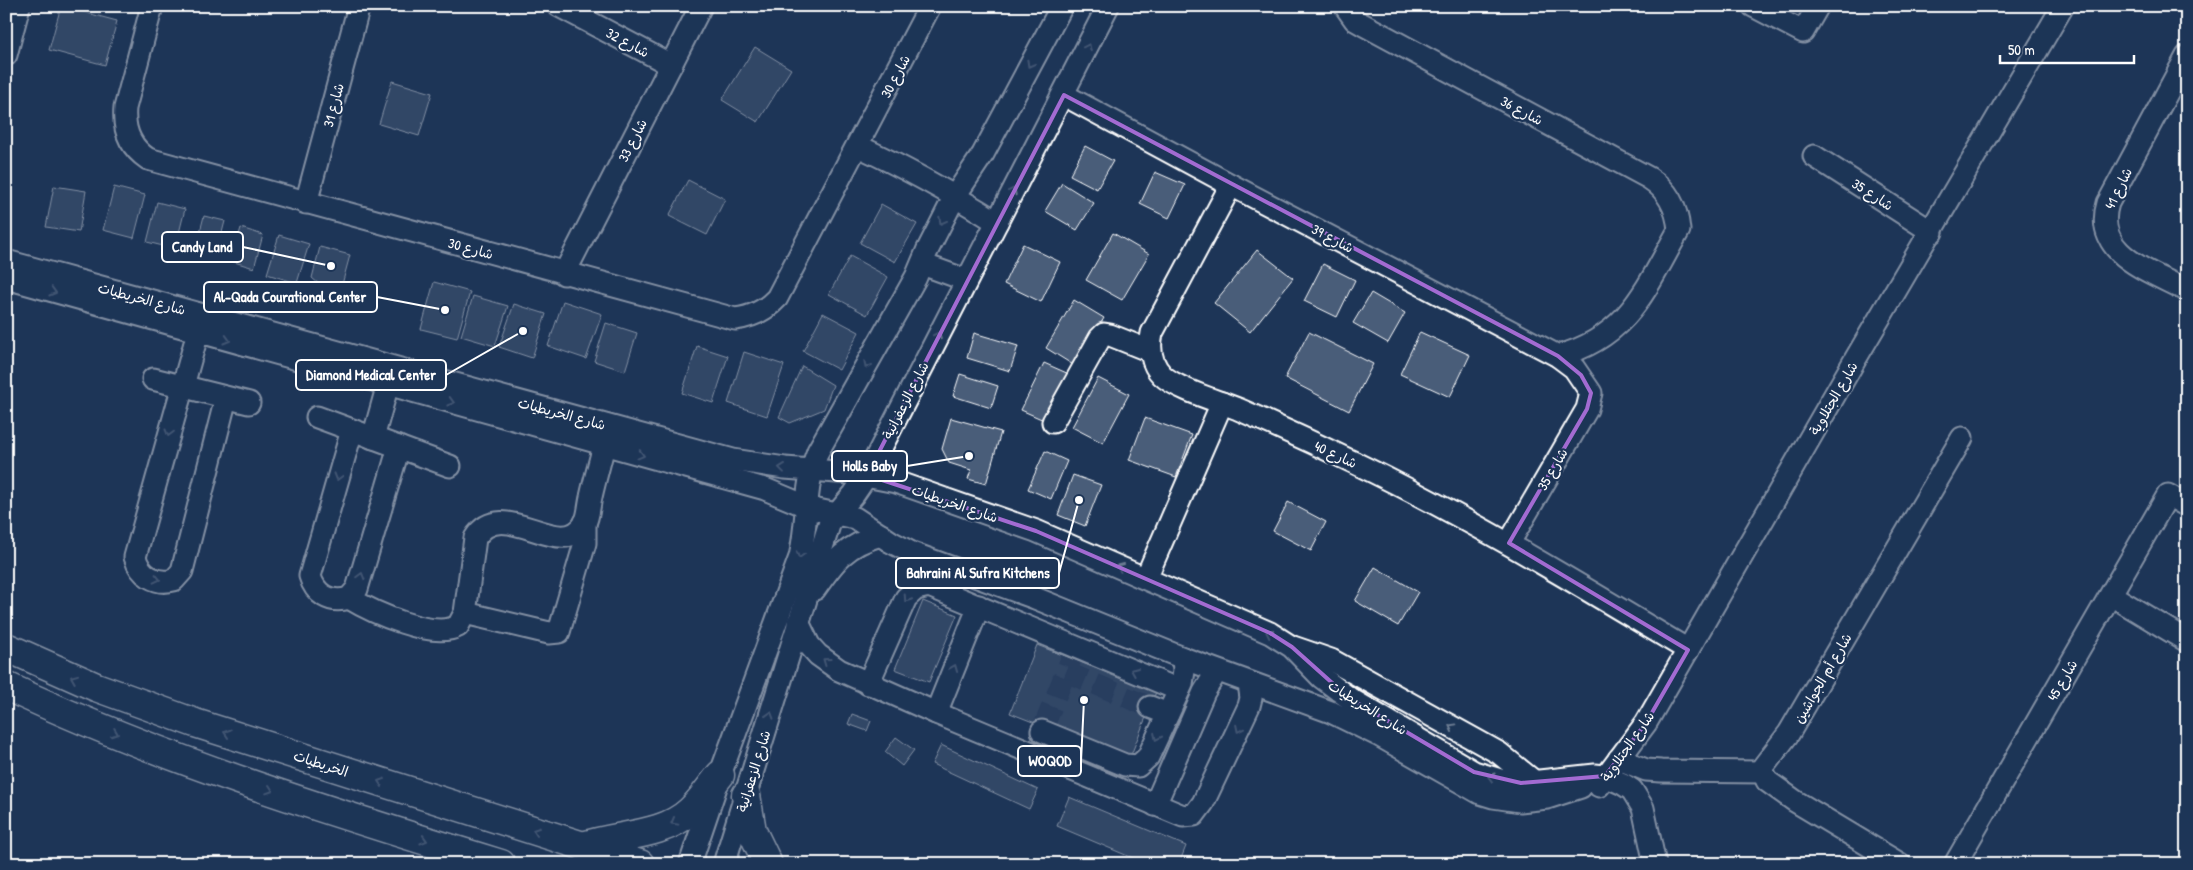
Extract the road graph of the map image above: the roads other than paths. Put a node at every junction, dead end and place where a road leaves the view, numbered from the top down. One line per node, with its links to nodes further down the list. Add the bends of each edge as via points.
1 (19, 6): 13 (street)
2 (359, 6): 21 (street, شارع 31)
3 (559, 6): 15 (street, شارع 32)
4 (701, 6): 15 (street, شارع 33)
5 (930, 6): 17 (street, شارع 30)
6 (1062, 6): 20 (street, شارع الزعفرانية, one-way to 20, via 983,154)
7 (1108, 6): 16 (street, شارع الزعفرانية, one-way to 7)
8 (1345, 6): 32 (street, شارع 36, via 1362,24 1656,183 1673,203 1679,230 1627,316 1587,346)
9 (1753, 6): 10 (street, via 1803,32)
10 (1818, 6)
11 (2063, 6): 23 (street, شارع الجتلاوية)
12 (149, 8): 21 (street, شارع 30, via 125,108 125,128 134,146 158,163)
13 (6, 55)
14 (2187, 56): 29 (street, شارع 41, via 2108,203 2104,220 2108,238 2118,252)
15 (671, 64): 26 (street, شارع 33)
16 (1064, 94): 19 (street, شارع 39); 22 (street, شارع الزعفرانية, one-way to 16)
17 (858, 146): 20 (street); 26 (street, شارع 30, via 782,290 770,305 754,315 725,317)
18 (1814, 156): 23 (street, شارع 35)
19 (1231, 185): 31 (street, via 1152,333); 32 (street, شارع 39)
20 (955, 196): 22 (street); 25 (street, شارع الزعفرانية, one-way to 25)
21 (306, 204): 26 (street, شارع 30)
22 (997, 222): 28 (street, شارع الزعفرانية)
23 (1932, 232): 65 (street, شارع الجتلاوية)
24 (6, 260): 48 (street, شارع الخريطيات, one-way to 24, via 759,465 716,455)
25 (922, 264): 28 (street); 48 (street, شارع الزعفرانية, one-way to 48, via 818,451)
26 (564, 274)
27 (6, 278): 30 (street, شارع الخريطيات, one-way to 30)
28 (966, 280): 49 (street, شارع الزعفرانية, one-way to 28)
29 (2187, 291)
30 (198, 332): 34 (street, شارع الخريطيات, one-way to 34); 35 (street)
31 (1150, 351): 38 (street, شارع 40, via 1157,368 1170,381); 41 (street, via 1104,334)
32 (1558, 356): 36 (street, شارع 39, via 1574,368)
33 (153, 379): 35 (street)
34 (388, 384): 43 (street); 45 (street, شارع الخريطيات, one-way to 45)
35 (182, 386): 37 (street); 37 (street, one-way to 37, via 135,557 142,572 156,580 174,580 182,571)
36 (1591, 393): 55 (street, شارع 35, via 1587,409)
37 (226, 398): 39 (street)
38 (1222, 403): 55 (street, شارع 40, via 1356,463); 56 (street)
39 (249, 404)
40 (317, 417): 42 (street)
41 (1053, 422)
42 (352, 430): 43 (street); 58 (street, one-way to 58, via 310,576 316,590 323,596)
43 (373, 438): 46 (street)
44 (1962, 438): 77 (street, شارع أم الجواشين, via 1789,733 1765,762)
45 (604, 445): 51 (street, شارع الخريطيات, one-way to 51, via 765,489); 53 (street)
46 (399, 447): 47 (street); 58 (street, one-way to 46, via 357,589)
47 (450, 466)
48 (811, 470): 49 (street, شارع الخريطيات); 51 (street, شارع الزعفرانية)
49 (867, 475): 52 (street, شارع الزعفرانية); 56 (street, شارع الخريطيات, one-way to 49, via 1012,522)
50 (2187, 506): 57 (street, شارع 45, via 2168,495)
51 (806, 507): 52 (street, شارع الخريطيات); 78 (street, شارع الزعفرانية, one-way to 78, via 800,557)
52 (836, 513): 54 (street, شارع الخريطيات, via 855,518); 60 (street, شارع الزعفرانية, via 825,534)
53 (585, 522): 61 (street, via 574,533 561,537 502,522 486,525 475,538); 61 (street, via 586,543 559,632 550,633)
54 (881, 535): 60 (street, via 855,545 833,562); 66 (street, شارع الخريطيات, via 912,553)
55 (1509, 543): 65 (street, شارع 40)
56 (1146, 578): 64 (street, شارع الخريطيات, one-way to 56, via 1270,633)
57 (2111, 595): 62 (street); 92 (street, شارع 45)
58 (349, 598): 61 (street, via 386,617 430,629 453,628 462,621)
59 (979, 606): 70 (street, one-way to 70, via 935,587 910,593); 72 (street, one-way to 59, via 1074,653); 74 (street, one-way to 59)
60 (801, 612): 70 (street, one-way to 60, via 818,655 809,645); 81 (street, شارع الزعفرانية, one-way to 60)
61 (465, 613)
62 (2187, 641)
63 (6, 647): 83 (main road, الخريطيات, one-way to 63, via 158,710)
64 (1292, 647): 68 (street, شارع الخريطيات); 80 (street, one-way to 64, via 1483,743 1331,660)
65 (1688, 650): 76 (street, شارع الجتلاوية, via 1646,723)
66 (1183, 658): 67 (street, شارع الخريطيات); 72 (street)
67 (1217, 671): 69 (street, شارع الخريطيات); 82 (street, via 1204,692)
68 (1321, 677): 73 (street); 80 (street, شارع الخريطيات, one-way to 68, via 1504,781 1474,772 1348,698)
69 (1249, 683): 73 (street, شارع الخريطيات); 82 (street, one-way to 82, via 1249,706 1201,808 1194,815 1178,815)
70 (868, 684): 74 (street)
71 (6, 686): 84 (main road, one-way to 84, via 82,720 224,774)
72 (1179, 690): 75 (street, one-way to 75, via 1159,711 1146,761 1134,767 1042,728)
73 (1307, 702): 79 (street, شارع الخريطيات, via 1354,722 1469,787 1493,797 1533,800)
74 (936, 713): 75 (street)
75 (1032, 753): 82 (street)
76 (1619, 759): 77 (street, via 1646,770); 79 (street, شارع الجتلاوية)
77 (1763, 772): 91 (street, via 1767,781 1795,801)
78 (720, 775): 83 (main road, one-way to 83, via 690,811 670,825); 86 (street, شارع الزعفرانية)
79 (1602, 781): 80 (street, شارع الخريطيات, via 1595,776); 89 (street, via 1628,804 1635,823); 90 (street, via 1623,784 1641,803)
80 (1536, 783)
81 (746, 795): 87 (street, شارع الزعفرانية); 88 (main road, via 752,831)
82 (1155, 805)
83 (583, 846): 85 (main road, الخريطيات)
84 (500, 864)
85 (640, 864)
86 (690, 864)
87 (724, 864)
88 (768, 864)
89 (1640, 864)
90 (1655, 864)
91 (1900, 864)
92 (1955, 864)

